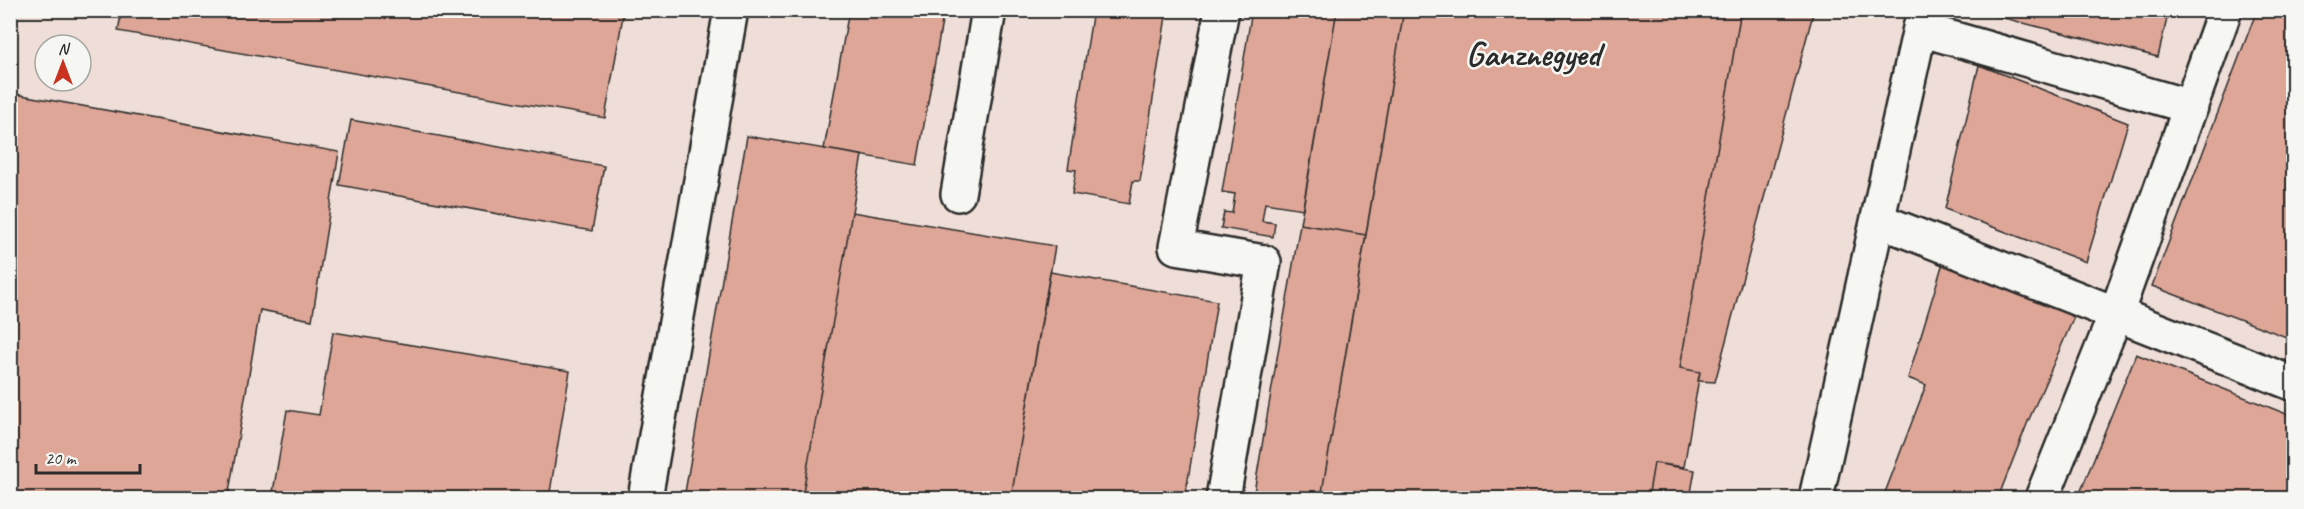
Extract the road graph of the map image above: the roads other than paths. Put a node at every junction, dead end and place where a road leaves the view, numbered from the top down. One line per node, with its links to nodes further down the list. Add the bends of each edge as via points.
1 (731, 10): 11 (lane)
2 (990, 10): 7 (lane)
3 (1222, 10): 12 (lane, via 1176,247 1264,262)
4 (2225, 10): 6 (lane)
5 (1922, 20): 6 (lane); 8 (lane)
6 (2191, 107): 9 (lane)
7 (958, 195)
8 (1878, 220): 9 (lane); 13 (lane)
9 (2116, 314): 10 (lane); 14 (lane)
10 (2294, 384)
11 (645, 498)
12 (1223, 498)
13 (1816, 498)
14 (2042, 498)

